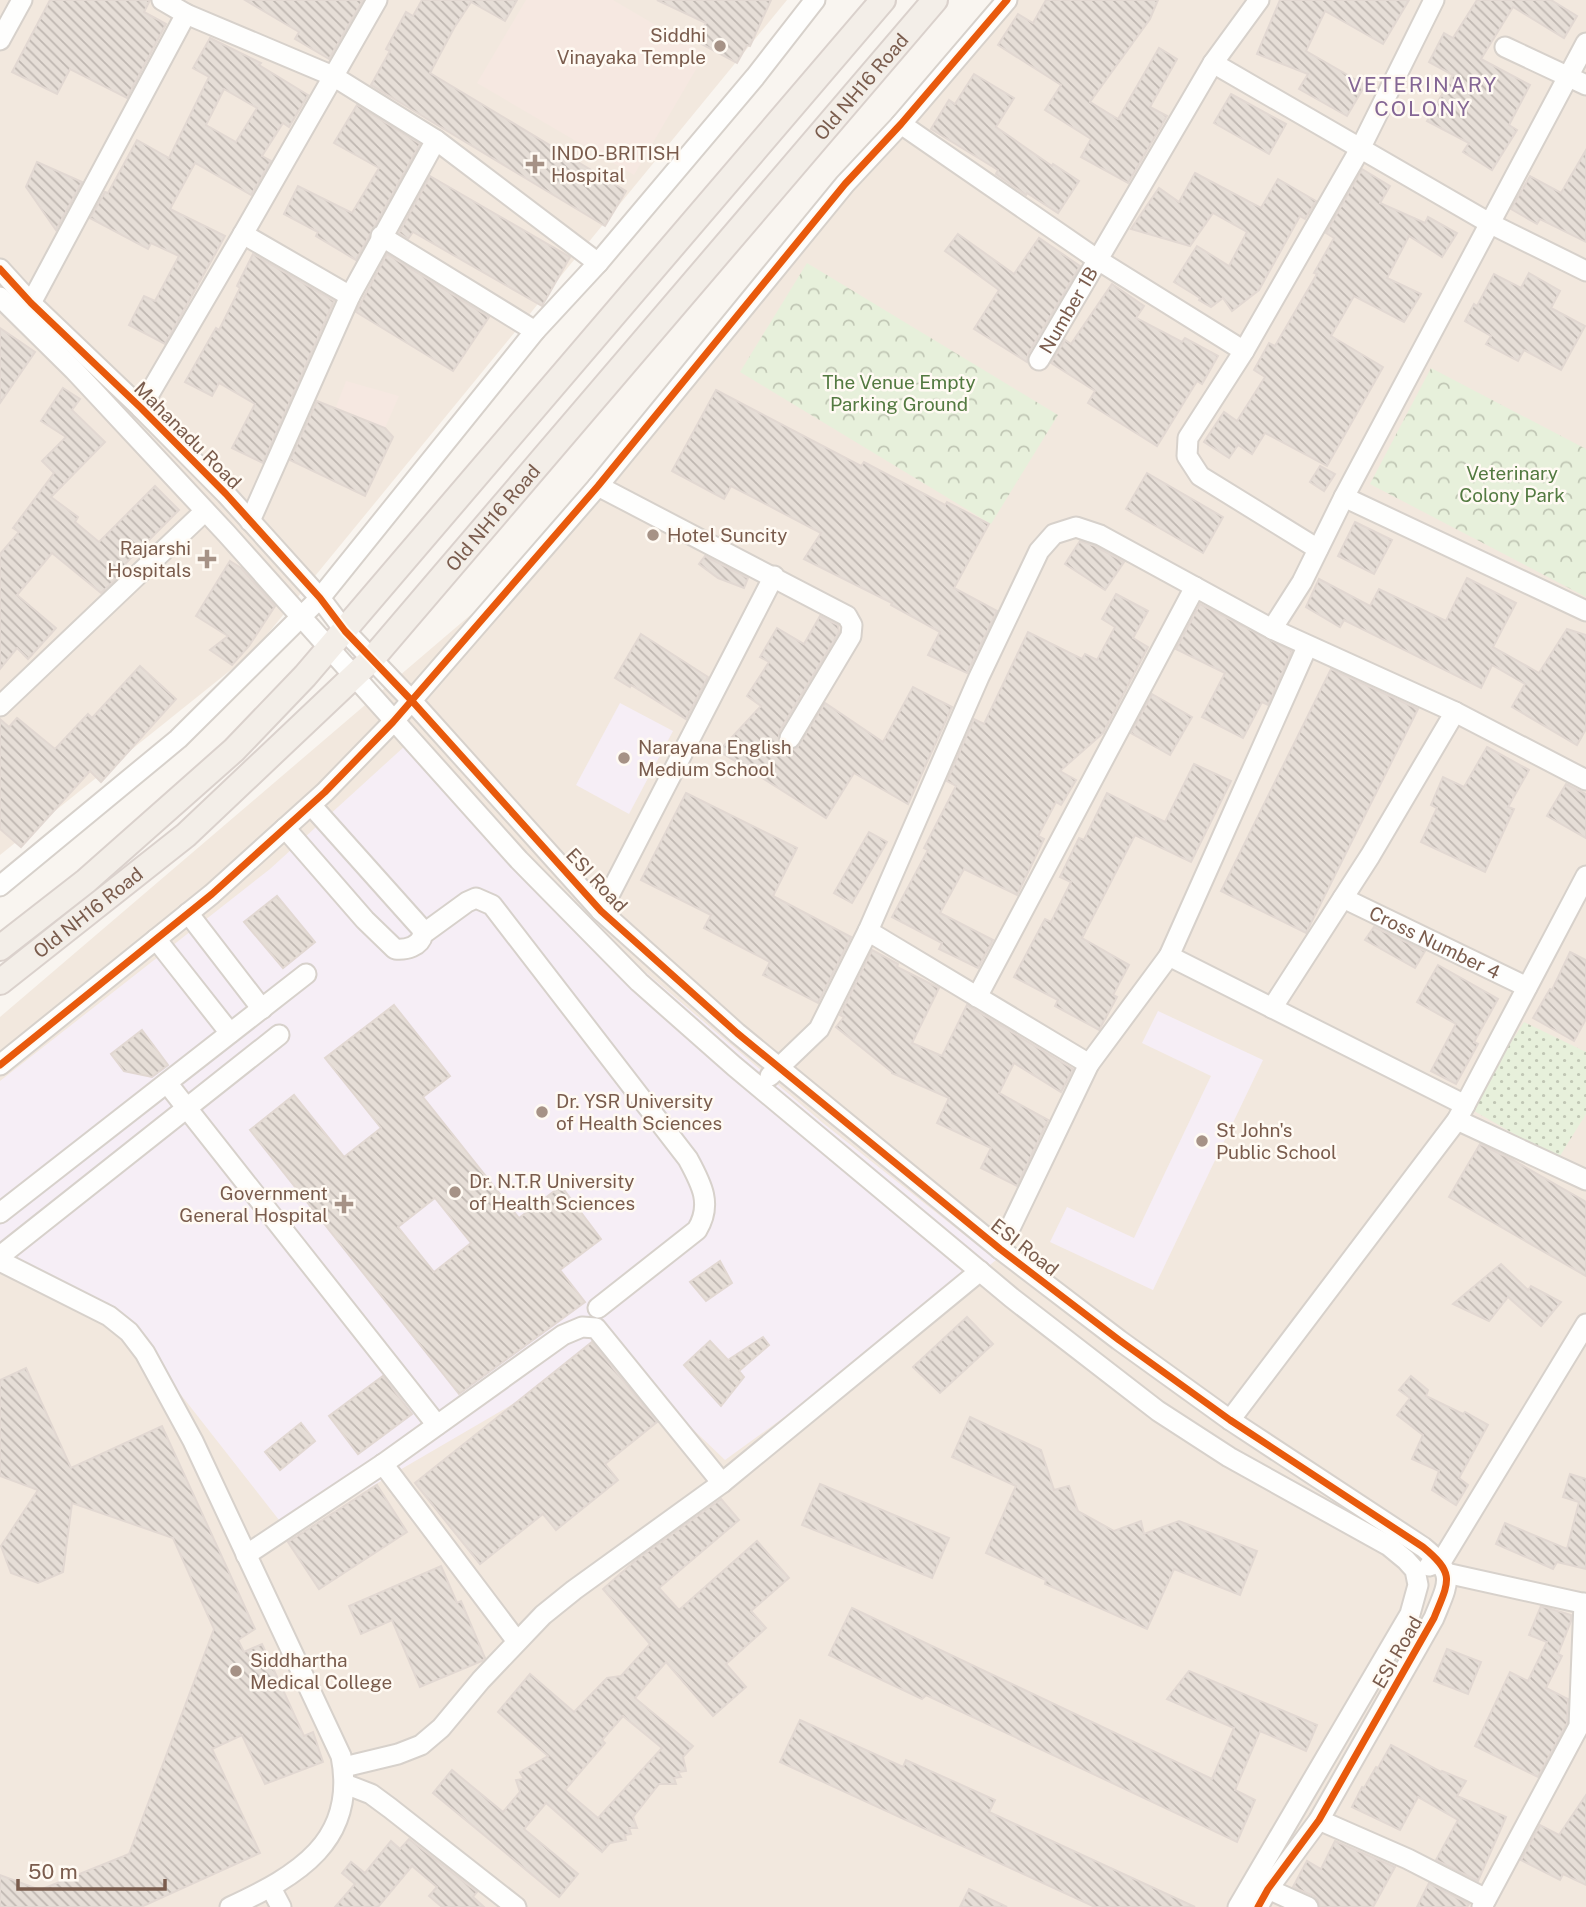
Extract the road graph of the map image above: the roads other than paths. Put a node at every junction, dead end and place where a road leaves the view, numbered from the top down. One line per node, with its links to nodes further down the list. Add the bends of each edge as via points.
1 (22, 0): 11 (street)
2 (162, 0): 10 (street)
3 (377, 0): 15 (street)
4 (883, 0): 45 (main road, Old NH16 Road)
5 (935, 0): 47 (main road, Old NH16 Road)
6 (1007, 0): 17 (street)
7 (1259, 0): 14 (street, Number 1B)
8 (1434, 0): 19 (street)
9 (811, 1): 24 (street, via 755,77)
10 (186, 14): 15 (street); 29 (street)
11 (0, 40)
12 (1586, 43): 16 (street)
13 (1505, 47): 16 (street)
14 (1213, 63): 19 (street); 23 (street, Number 1B)
15 (334, 76): 18 (street); 21 (street)
16 (1577, 81): 20 (street)
17 (901, 124): 23 (street); 34 (street, via 845,184)
18 (436, 140): 22 (street); 24 (street)
19 (1360, 149): 20 (street); 31 (street)
20 (1491, 224): 26 (street); 35 (street)
21 (243, 234): 27 (street); 33 (street)
22 (381, 236): 27 (street); 30 (street)
23 (1098, 260): 31 (street); 32 (street, Number 1B)
24 (598, 263): 30 (street)
25 (0, 270): 29 (street, Mahanadu Road)
26 (1586, 271)
27 (350, 296): 37 (street)
28 (0, 297): 36 (street, Mahanadu Road)
29 (31, 303): 33 (street, Mahanadu Road)
30 (535, 331): 41 (street)
31 (1244, 351): 38 (street, via 1188,438 1187,456 1200,475)
32 (1039, 360)
33 (141, 408): 37 (street, Mahanadu Road)
34 (598, 486): 39 (street); 49 (street)
35 (1343, 497): 38 (street); 42 (street)
36 (205, 511): 43 (street, Mahanadu Road); 50 (street)
37 (250, 521): 41 (street, Mahanadu Road)
38 (1318, 549): 44 (street)
39 (774, 576): 53 (street, via 848,616 852,625 843,651); 60 (street)
40 (1195, 587): 44 (street); 62 (street, via 1100,535 1076,527 1054,534 1039,551 979,677); 70 (street)
41 (320, 598): 43 (street); 45 (street, Mahanadu Road)
42 (1586, 611)
43 (302, 617): 45 (street, Mahanadu Road); 58 (street, via 178,739)
44 (1272, 629): 46 (street)
45 (337, 640): 47 (street, ESI Road); 48 (street, Mahanadu Road); 65 (main road, Old NH16 Road, via 234,750 86,881)
46 (1307, 647): 51 (street); 66 (street)
47 (372, 659): 48 (main road, Old NH16 Road); 49 (street, ESI Road)
48 (353, 677): 52 (street); 68 (main road, Old NH16 Road, via 186,835)
49 (412, 701): 52 (street); 60 (street, ESI Road)
50 (0, 706)
51 (1455, 712): 54 (street); 59 (street)
52 (393, 722): 55 (street); 79 (street, via 582,926)
53 (790, 738)
54 (1586, 780)
55 (311, 806): 56 (street); 63 (street)
56 (285, 828): 61 (street); 63 (street, via 387,944 404,950)
57 (1586, 876): 69 (street)
58 (3, 879)
59 (1343, 898): 69 (street, Cross Number 4); 71 (street)
60 (601, 911): 77 (street, ESI Road)
61 (188, 913): 64 (street); 72 (street)
62 (868, 931): 70 (street); 77 (street, via 819,1029)
63 (423, 934): 87 (street, via 476,898 492,905 699,1178 706,1207 697,1230)
64 (156, 939): 73 (street); 76 (street)
65 (0, 948)
66 (1169, 956): 71 (street); 75 (street)
67 (306, 974): 72 (street)
68 (0, 982)
69 (1527, 987): 81 (street)
70 (977, 997): 75 (street)
71 (1272, 1008): 81 (street)
72 (262, 1009): 73 (street)
73 (230, 1033): 78 (street)
74 (279, 1035): 80 (street)
75 (1088, 1064): 84 (street)
76 (0, 1065)
77 (778, 1067): 79 (street); 84 (street, ESI Road)
78 (167, 1083): 80 (street); 83 (street)
79 (760, 1088): 86 (street)
80 (186, 1106): 85 (street); 90 (street)
81 (1461, 1113): 82 (street); 89 (street)
82 (1586, 1180)
83 (0, 1213)
84 (1000, 1249): 89 (street, ESI Road)
85 (0, 1258): 93 (street, via 109,1316 129,1332 168,1393)
86 (980, 1271): 92 (street); 95 (street, via 1158,1412 1389,1546)
87 (598, 1308)
88 (1586, 1324): 94 (street)
89 (1230, 1420): 94 (street, ESI Road, via 1423,1547)
90 (438, 1425): 91 (street); 92 (street, via 563,1335 582,1327 596,1328)
91 (383, 1464): 93 (street); 97 (street)
92 (722, 1483): 97 (street, via 574,1590)
93 (246, 1555): 99 (street, via 328,1725)
94 (1444, 1567): 95 (street); 96 (street); 100 (street, ESI Road, via 1447,1587 1434,1618)
95 (1415, 1570): 107 (street, ESI Road, via 1418,1585 1410,1614)
96 (1585, 1604): 98 (street)
97 (516, 1640): 99 (street, via 421,1745)
98 (1583, 1727): 103 (street)
99 (344, 1775): 101 (street, via 344,1801 328,1842); 106 (street)
100 (1319, 1820): 102 (street, ESI Road); 103 (street, via 1408,1859)
101 (271, 1888): 104 (street); 105 (street)
102 (1268, 1889): 108 (street, ESI Road); 109 (street)
103 (1484, 1903)
104 (230, 1907)
105 (281, 1907)
106 (516, 1907)
107 (1238, 1907)
108 (1258, 1907)
109 (1308, 1907)

